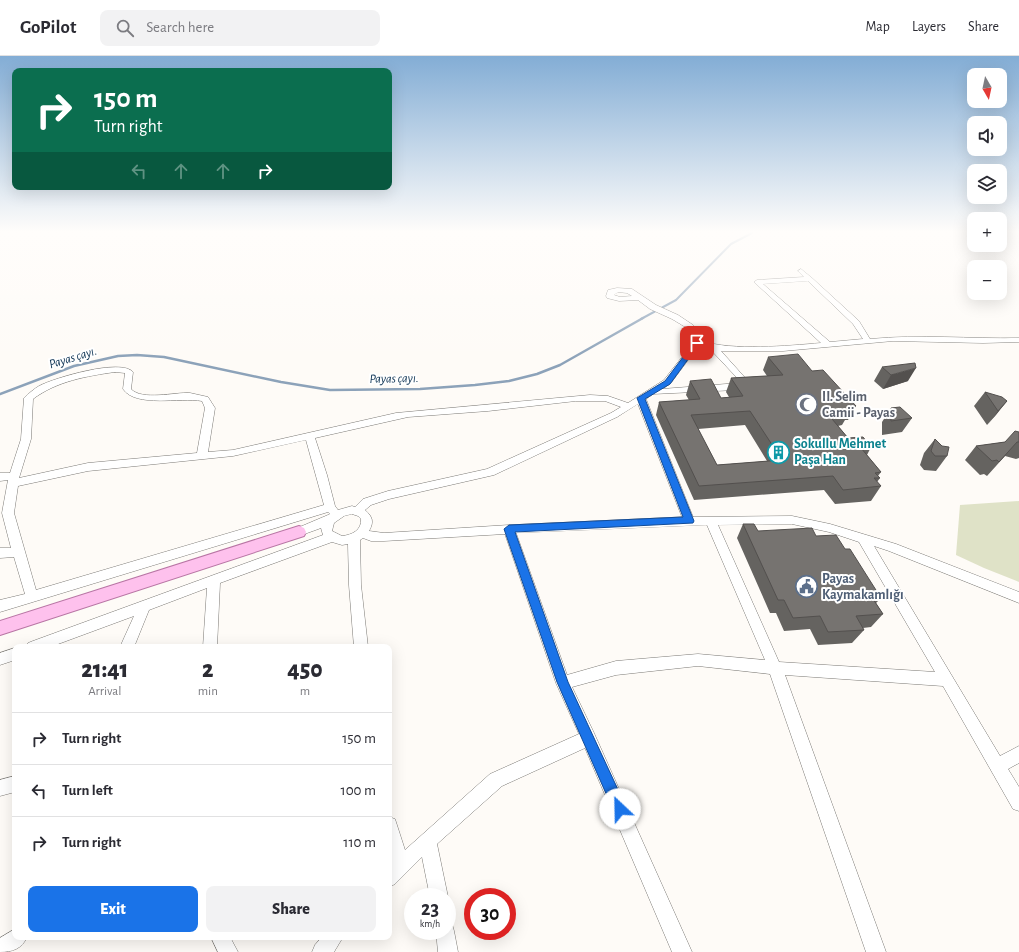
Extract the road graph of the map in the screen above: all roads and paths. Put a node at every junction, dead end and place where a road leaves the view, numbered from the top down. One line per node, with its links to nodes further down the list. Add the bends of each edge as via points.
1 (805, 275): 2 (street)
2 (810, 279): 5 (street, via 856,323); 7 (street, via 756,282)
3 (638, 298): 6 (street, via 690,327)
4 (1019, 340): 5 (street)
5 (868, 341): 7 (street)
6 (697, 343): 8 (street); 9 (street, via 668,382)
7 (828, 345): 8 (street, via 783,349)
8 (714, 348): 9 (street, via 744,381 741,386)
9 (650, 393): 10 (street)
10 (641, 398): 11 (street); 19 (street)
11 (628, 406): 12 (street, via 605,398 556,400 418,413); 16 (street, via 614,415 490,472 388,495 367,502)
12 (309, 435): 13 (street, via 256,449); 17 (street)
13 (202, 456): 15 (street, via 88,467); 15 (street, via 210,408 205,399 190,396 148,398 130,393 127,388 129,372 114,369 80,375 34,392 29,398 26,439)
14 (0, 477): 15 (street)
15 (14, 480): 25 (street, via 8,513)
16 (357, 511): 17 (street, via 346,510); 23 (street, via 368,520 366,529)
17 (332, 514): 21 (street); 22 (street, via 326,528); 28 (street)
18 (710, 520): 19 (street); 24 (street, via 792,520 830,528); 39 (street)
19 (689, 521): 20 (street)
20 (509, 529): 23 (street, via 384,537); 41 (street)
21 (299, 532): 22 (street, via 311,531); 32 (main road)
22 (329, 535): 23 (street, via 342,540); 27 (street)
23 (358, 536): 36 (street, via 355,585)
24 (863, 539): 29 (street, via 892,547); 40 (street)
25 (18, 552): 26 (street); 28 (street)
26 (0, 553)
27 (214, 580): 30 (street); 35 (street)
28 (32, 597): 31 (street)
29 (1019, 598)
30 (145, 605): 33 (street); 34 (street)
31 (0, 606)
32 (0, 628)
33 (41, 644)
34 (128, 644)
35 (210, 644)
36 (361, 644)
37 (12, 655): 38 (street)
38 (0, 659)
39 (775, 668): 40 (street); 41 (street, via 698,660 616,668); 62 (street)
40 (948, 680): 44 (street)
41 (563, 682): 42 (street)
42 (589, 738): 49 (street, via 496,780); 61 (street)
43 (1019, 754): 44 (street)
44 (998, 766): 47 (street)
45 (12, 785): 46 (street)
46 (0, 788)
47 (1019, 803)
48 (392, 835): 50 (street)
49 (428, 841): 50 (street); 52 (street)
50 (401, 865): 51 (street)
51 (392, 875)
52 (437, 888)
53 (14, 940): 57 (street)
54 (222, 940): 58 (street)
55 (332, 940): 59 (street)
56 (446, 940): 60 (street)
57 (0, 949)
58 (228, 952)
59 (322, 952)
60 (448, 952)
61 (682, 952)
62 (876, 952)

